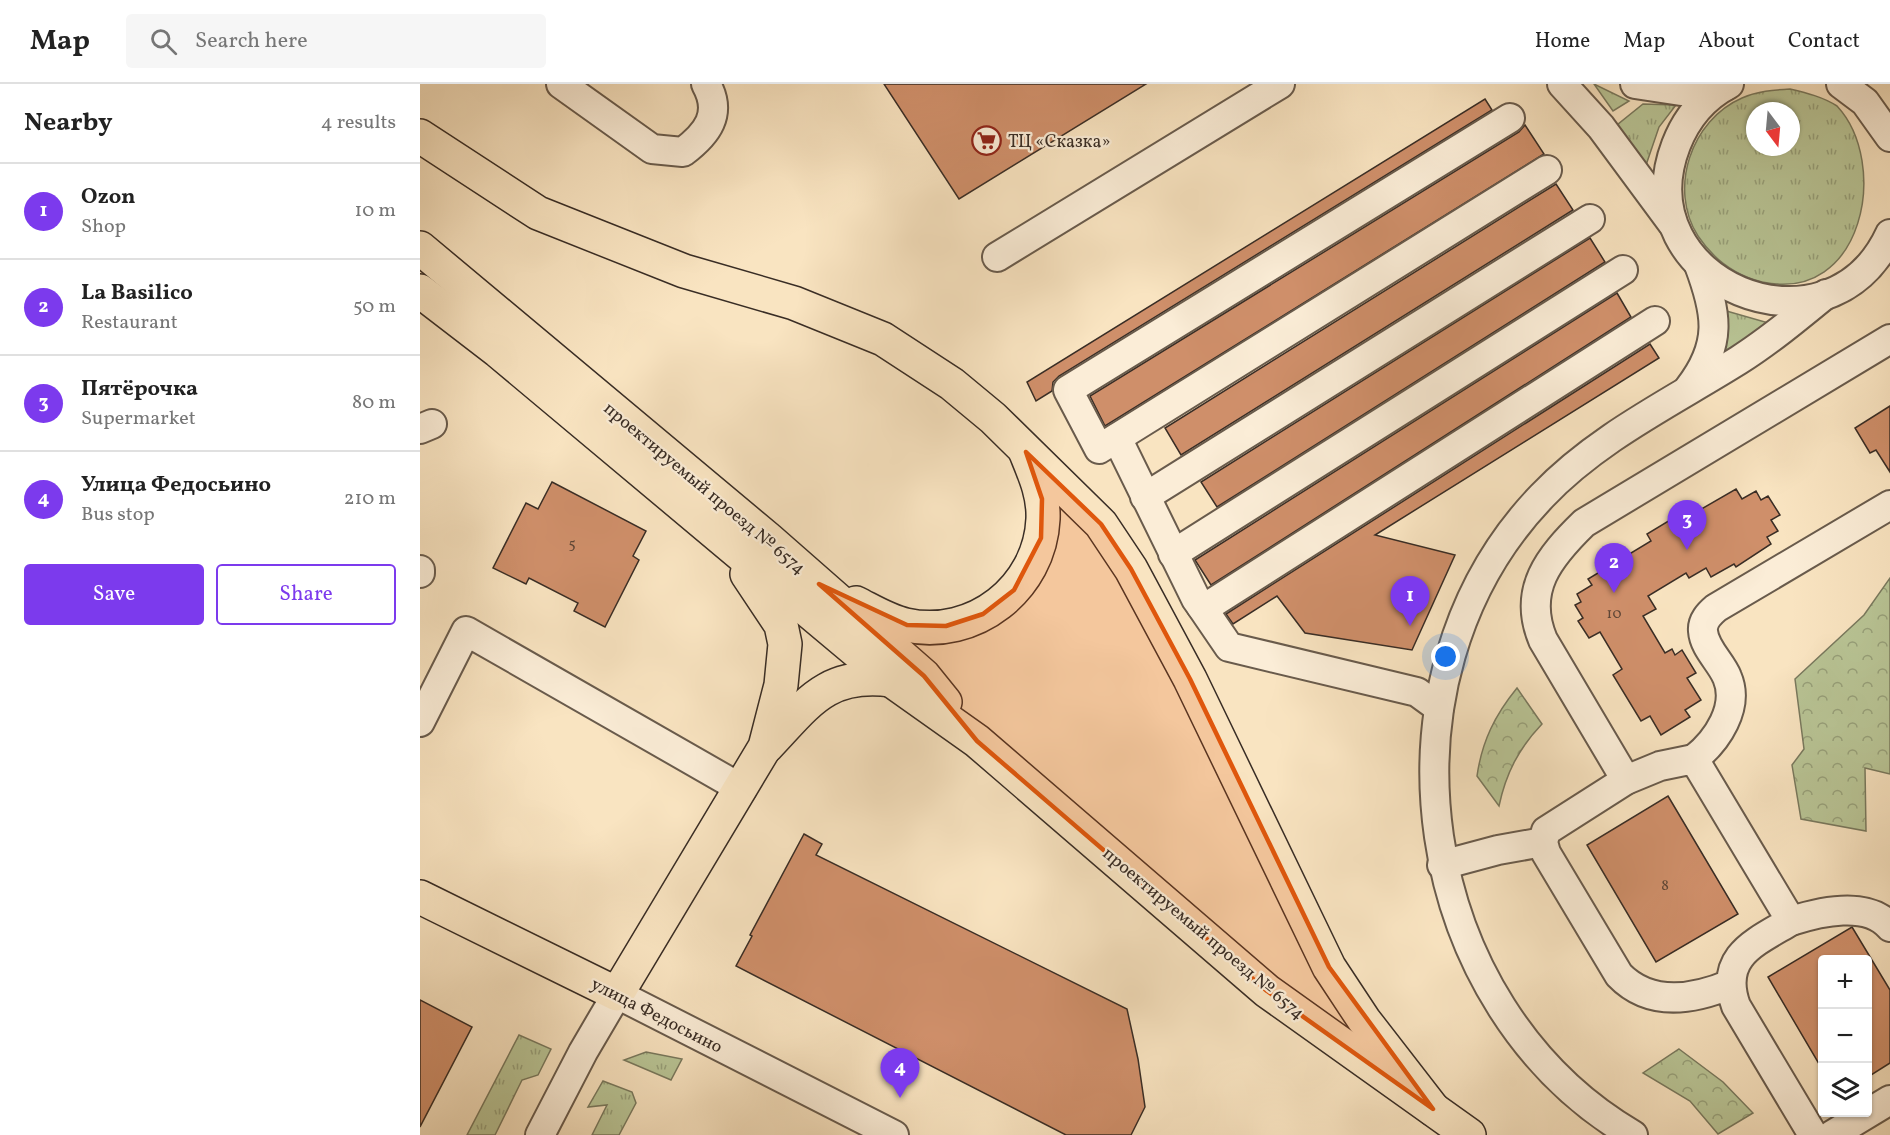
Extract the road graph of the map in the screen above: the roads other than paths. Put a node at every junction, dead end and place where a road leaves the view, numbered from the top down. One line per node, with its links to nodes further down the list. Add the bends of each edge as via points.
1 (561, 84): 2 (street, via 652,149 683,152 704,136 711,120 712,94)
2 (706, 84)
3 (1280, 84): 16 (street)
4 (1562, 84): 13 (street, via 1600,127)
5 (1635, 84): 7 (street, via 1681,91)
6 (1841, 84): 8 (street)
7 (1727, 85): 13 (street, via 1694,113 1674,149 1668,190)
8 (1876, 115)
9 (1510, 118): 25 (street, via 1068,390 1099,449)
10 (420, 136): 26 (main road, via 538,213 663,264 794,303 882,339 952,384)
11 (1547, 170): 25 (street)
12 (1590, 219): 27 (street)
13 (1677, 230): 17 (street)
14 (1890, 234): 21 (street, via 1871,264)
15 (420, 248): 31 (main road, проектируемый проезд № 6574)
16 (997, 257)
17 (1699, 264): 21 (street, via 1720,282 1758,299 1785,302); 24 (street, via 1714,310 1714,334 1707,361)
18 (1623, 270): 30 (street)
19 (1890, 270): 21 (street)
20 (420, 291): 29 (main road, проектируемый проезд № 6574)
21 (1832, 291): 24 (street, via 1750,353)
22 (1655, 321): 32 (street, via 1210,604)
23 (1890, 339): 39 (street, via 1584,523 1549,564 1537,587 1536,622)
24 (1686, 392): 34 (street, via 1577,465 1541,496 1518,524 1491,565 1465,618)
25 (1117, 438): 27 (street)
26 (1026, 452): 31 (main road, via 1042,499 1041,538 1026,574 1000,604 965,622 927,627 888,619); 49 (main road, via 1101,524 1131,569 1190,679 1329,967 1364,1020)
27 (1146, 497): 30 (street)
28 (1890, 504): 38 (street, via 1707,616 1705,640 1728,679 1730,695 1719,734)
29 (718, 535): 33 (main road, проектируемый проезд № 6574); 37 (main road, via 764,597 781,626 785,644 781,686)
30 (1173, 554): 32 (street)
31 (819, 584): 36 (main road, проектируемый проезд № 6574, via 924,676)
32 (1201, 606): 34 (street, via 1229,647 1417,692)
33 (891, 680): 36 (main road, проектируемый проезд № 6574); 37 (main road, via 867,677 822,690)
34 (1439, 708): 42 (street, via 1433,785)
35 (420, 722): 40 (street, via 466,631)
36 (977, 741): 49 (main road, проектируемый проезд № 6574, via 1267,991)
37 (765, 747): 40 (main road)
38 (1694, 759): 39 (street, via 1659,766); 44 (street)
39 (1626, 780): 41 (street, via 1552,825)
40 (742, 789): 47 (main road)
41 (1543, 842): 42 (street); 46 (street, via 1546,853 1628,985 1663,998 1684,998)
42 (1442, 865): 54 (street, via 1487,983 1522,1037 1580,1097)
43 (420, 897): 47 (main road, улица Федосьино)
44 (1791, 921): 45 (street, via 1829,910 1845,910 1872,916); 46 (street, via 1745,949 1734,966)
45 (1890, 927)
46 (1731, 984): 55 (street, via 1736,1006)
47 (617, 994): 50 (street, улица Федосьино); 51 (street)
48 (1890, 1100): 56 (street)
49 (1433, 1109): 53 (main road, проектируемый проезд № 6574)
50 (854, 1126): 52 (street, улица Федосьино)
51 (540, 1135)
52 (894, 1135)
53 (1469, 1135)
54 (1633, 1135)
55 (1813, 1135)
56 (1832, 1135)

